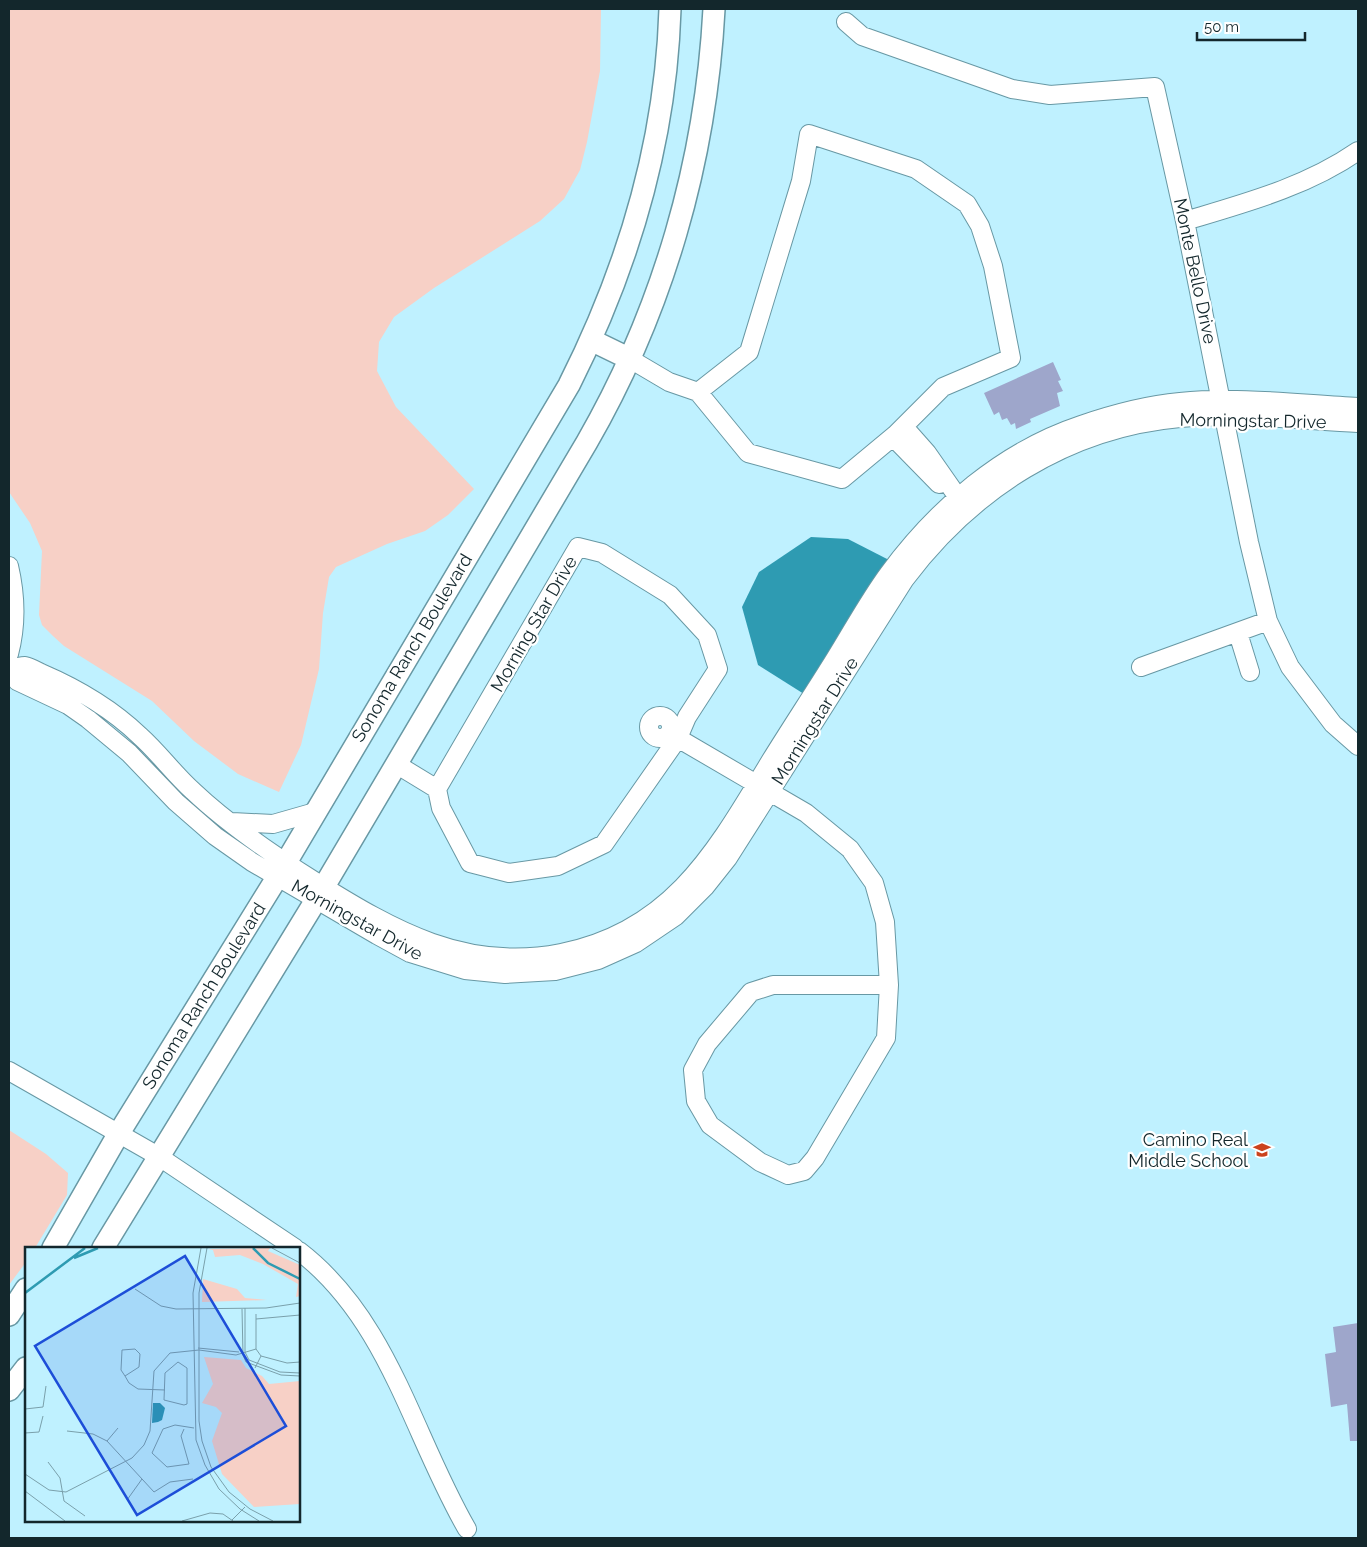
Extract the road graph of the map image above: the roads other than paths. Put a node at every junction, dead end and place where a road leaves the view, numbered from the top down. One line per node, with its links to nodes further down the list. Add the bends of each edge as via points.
1 (670, 9): 6 (main road, Sonoma Ranch Boulevard, via 664,80 645,185 619,270)
2 (714, 9): 7 (main road, via 707,89 687,194 665,271)
3 (846, 22): 5 (street, Monte Bello Drive, via 862,36 1012,89 1050,95 1155,87)
4 (1358, 151): 5 (street, via 1291,188)
5 (1185, 222): 10 (street, Monte Bello Drive)
6 (591, 340): 7 (main road); 27 (main road, Sonoma Ranch Boulevard, via 569,385)
7 (630, 359): 8 (street, via 669,382); 22 (main road, via 600,419)
8 (702, 389): 12 (street, via 748,453 842,479); 12 (street, via 750,352 801,181 809,134 916,168 967,204 980,226 993,266 1011,358 943,387)
9 (1358, 407): 10 (street, Morningstar Drive)
10 (1223, 409): 11 (street, Morningstar Drive); 13 (street, Morningstar Drive, via 1082,442 1040,460); 15 (street, Monte Bello Drive)
11 (1358, 423)
12 (898, 432): 13 (street, via 927,453)
13 (962, 504): 25 (street, Morningstar Drive, via 905,579)
14 (9, 566): 17 (street, via 16,601)
15 (1268, 621): 16 (street); 21 (street, Monte Bello Drive, via 1290,667 1333,724)
16 (1238, 633): 18 (street); 19 (street)
17 (9, 664): 23 (street, via 22,665 57,680 105,707 138,733); 26 (street, via 17,681 88,719 129,753)
18 (1141, 667)
19 (1250, 672)
20 (674, 735): 24 (street, via 604,844 558,866 509,873 470,863 441,808); 24 (street, Morning Star Drive, via 718,669 707,636 670,595 602,553 578,547); 25 (street)
21 (1358, 746)
22 (396, 764): 24 (street); 30 (main road)
23 (188, 786): 26 (street); 28 (street)
24 (437, 789)
25 (763, 789): 30 (street, Morningstar Drive, via 728,858 690,904 636,943 615,953 555,971 505,974 445,965 402,949); 31 (street, via 806,813 850,850 874,883 885,922)
26 (173, 800): 29 (street, via 252,862)
27 (315, 812): 28 (street, via 273,824); 29 (main road, Sonoma Ranch Boulevard)
28 (232, 822): 29 (street)
29 (282, 870): 30 (street, Morningstar Drive); 33 (main road, Sonoma Ranch Boulevard)
30 (320, 893): 34 (main road)
31 (889, 985): 31 (street, via 886,1038 815,1158 804,1171 788,1175 760,1162 710,1125 696,1101 693,1070 707,1044 751,992 773,986)
32 (9, 1071): 33 (street)
33 (118, 1133): 34 (street); 35 (main road, Sonoma Ranch Boulevard)
34 (158, 1156): 36 (main road); 37 (street)
35 (55, 1247)
36 (104, 1247)
37 (294, 1247)
38 (300, 1252): 43 (street, via 333,1281 372,1333)
39 (25, 1291): 40 (main road)
40 (9, 1315)
41 (25, 1369): 42 (main road)
42 (9, 1390)
43 (467, 1529)

